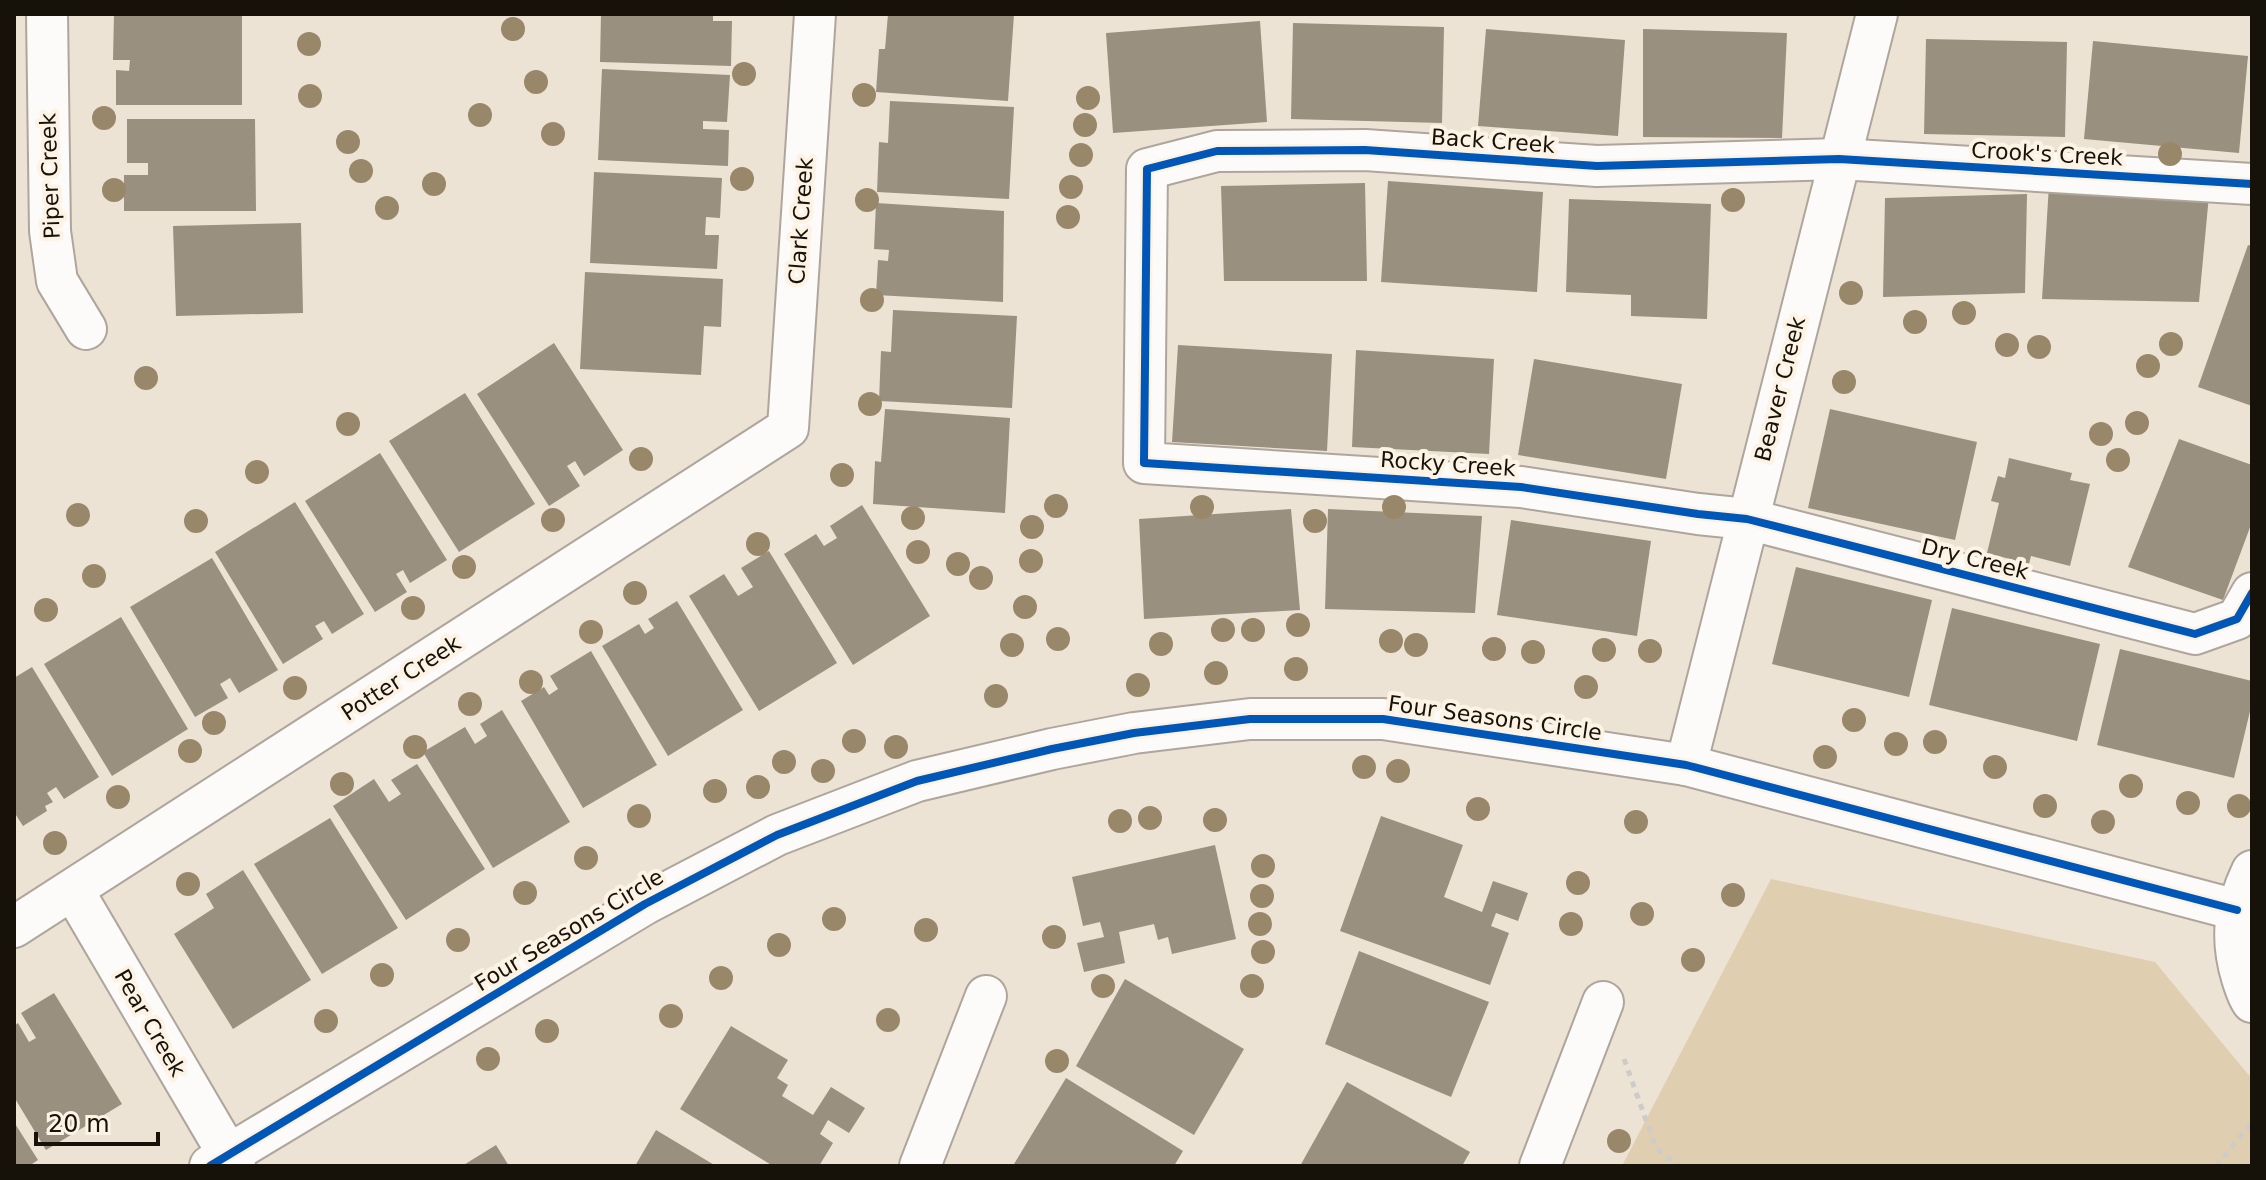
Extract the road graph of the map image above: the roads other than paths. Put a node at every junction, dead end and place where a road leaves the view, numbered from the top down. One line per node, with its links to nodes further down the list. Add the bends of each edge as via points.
1 (47, 14): 6 (street, Piper Creek, via 50,231 57,281)
2 (815, 14): 7 (street, Clark Creek)
3 (1877, 14): 4 (street, Beaver Creek)
4 (1839, 159): 5 (street, Crook's Creek); 8 (street, Back Creek, via 1597,166 1365,150 1217,151 1147,169); 9 (street, Beaver Creek)
5 (2252, 184)
6 (86, 329)
7 (788, 428): 13 (street, Potter Creek)
8 (1144, 463): 9 (street, Rocky Creek, via 1521,487)
9 (1747, 519): 10 (street, Dry Creek, via 2195,634 2237,619); 11 (street, Beaver Creek)
10 (2252, 593)
11 (1686, 765): 14 (street, Four Seasons Circle); 19 (street, Four Seasons Circle, via 1383,719 1250,719 1134,733 917,781 777,835 645,904)
12 (2252, 871): 14 (street)
13 (73, 890): 15 (street, Potter Creek); 19 (street, Pear Creek)
14 (2237, 910): 18 (street, via 2235,954)
15 (14, 927)
16 (986, 996): 20 (street)
17 (1603, 1002): 21 (street)
18 (2252, 1002)
19 (224, 1162)
20 (920, 1166)
21 (1540, 1166)

